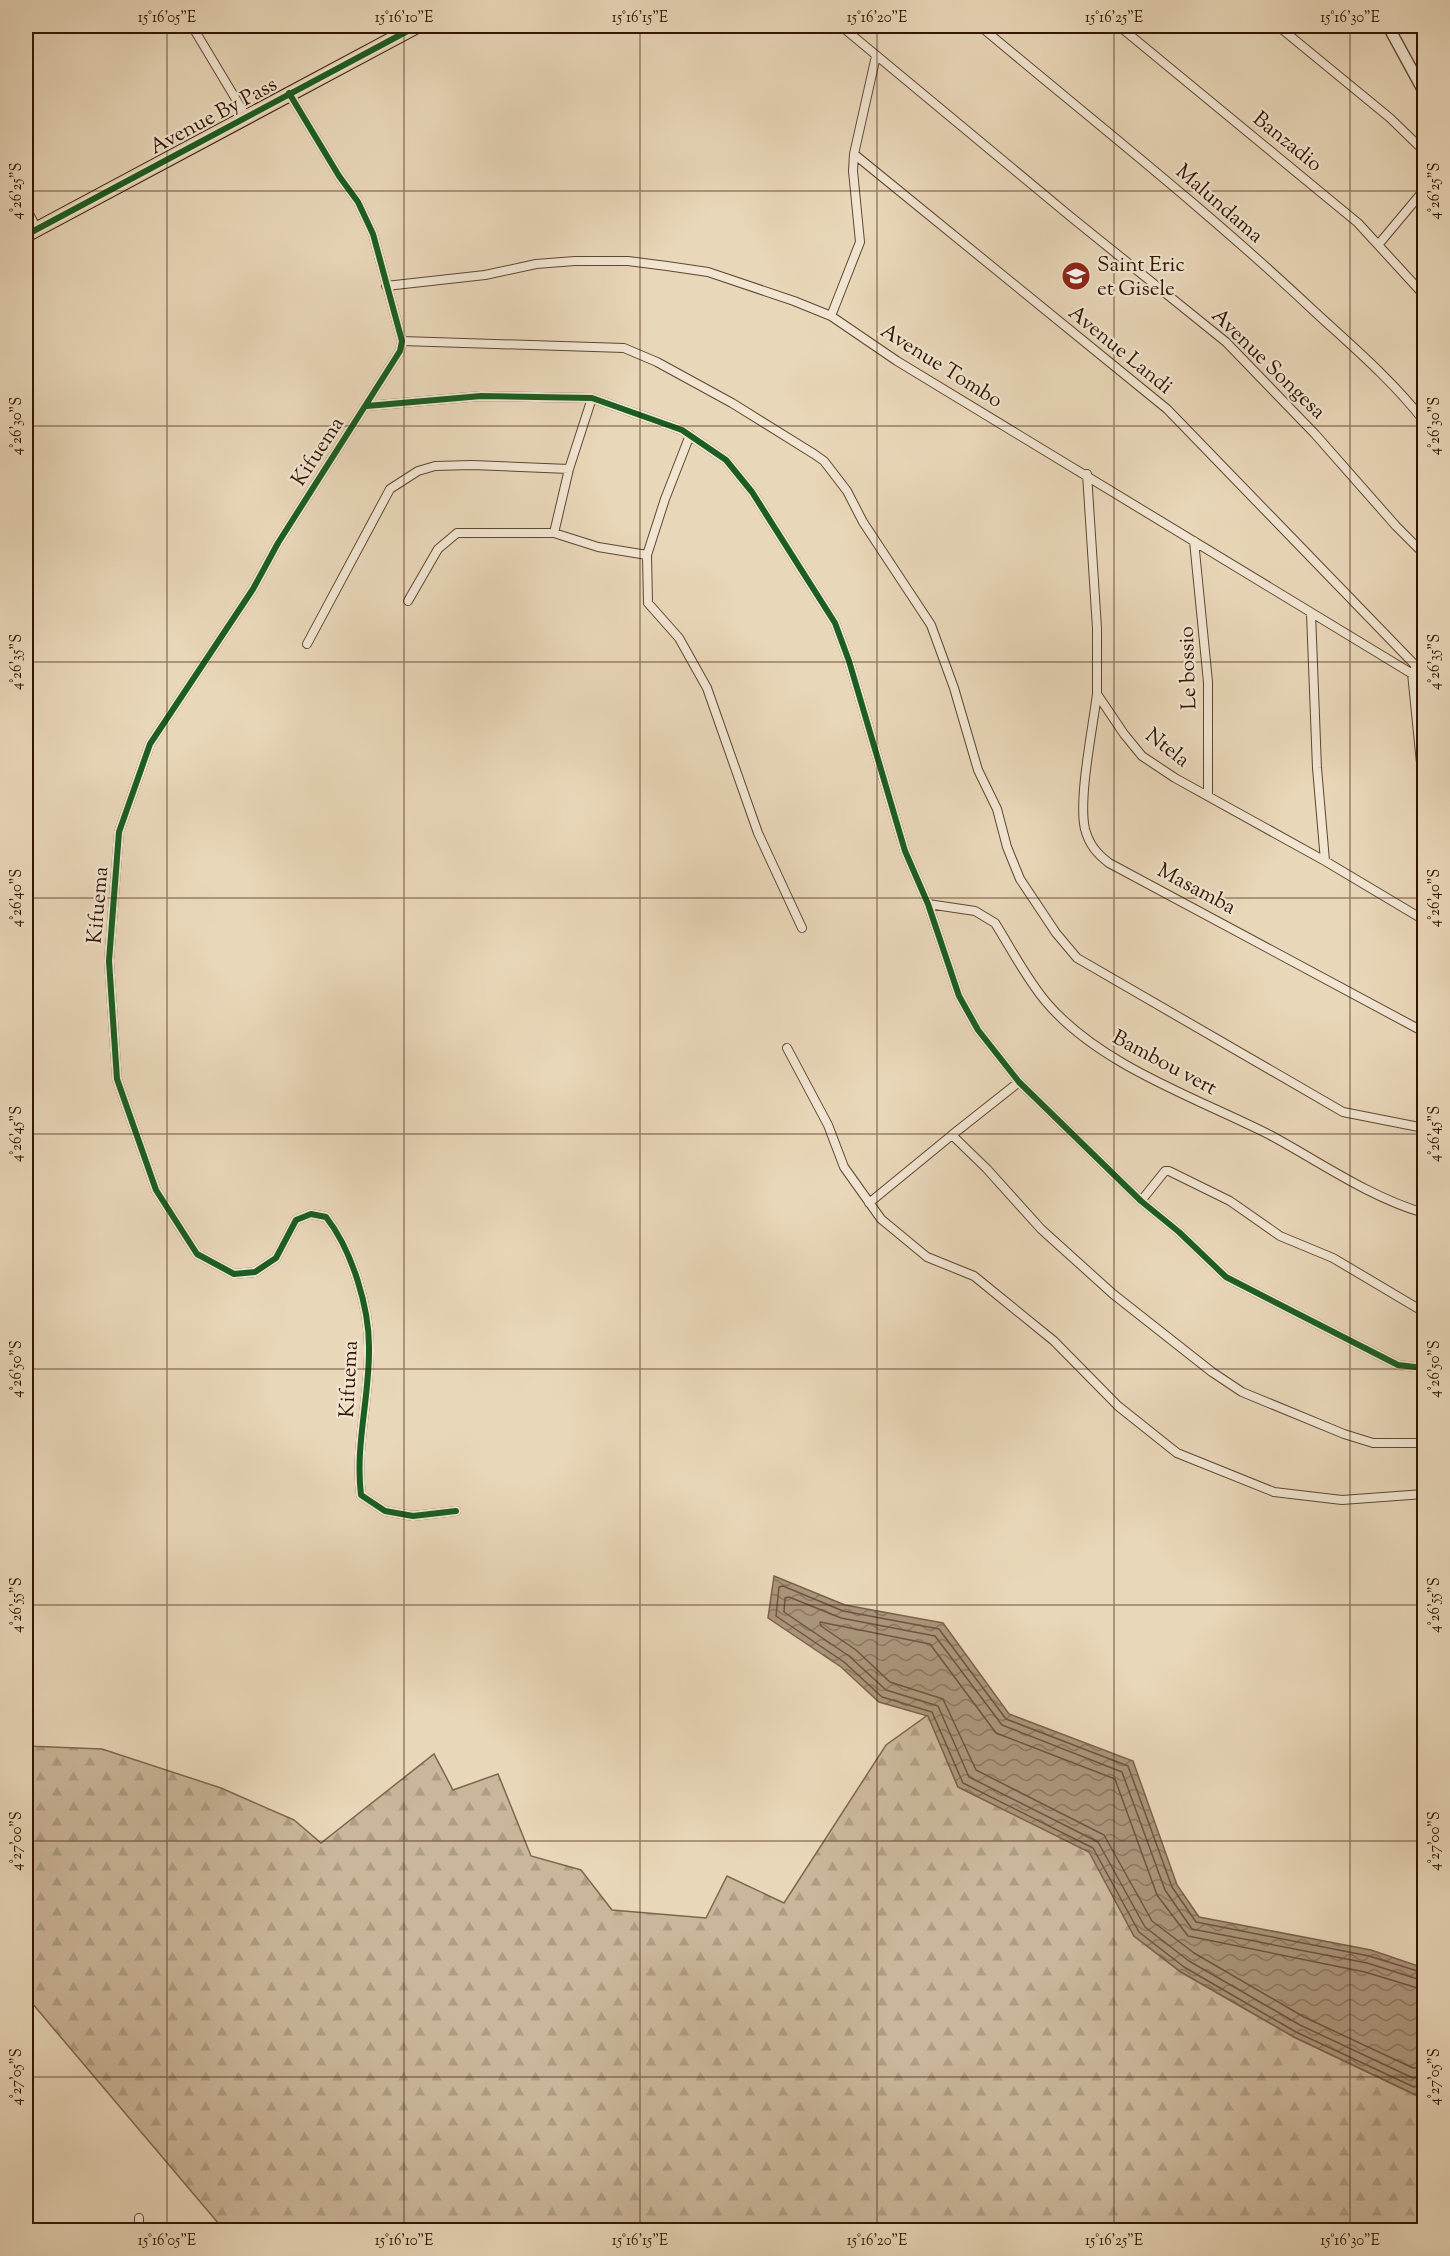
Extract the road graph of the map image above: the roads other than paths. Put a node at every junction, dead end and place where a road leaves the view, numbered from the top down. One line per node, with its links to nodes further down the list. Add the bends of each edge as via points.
1 (35, 26): 9 (street)
2 (192, 26): 13 (street)
3 (417, 26): 12 (highway, Avenue By Pass)
4 (841, 26): 10 (street, Avenue Songesa)
5 (980, 26): 26 (street, Malundama, via 1260,261 1370,360)
6 (1119, 26): 19 (street, Banzadio, via 1358,223)
7 (1278, 26): 14 (street)
8 (1388, 26): 11 (street)
9 (26, 31)
10 (876, 56): 15 (street); 32 (street, Avenue Songesa, via 1226,342)
11 (1425, 92)
12 (290, 93): 13 (highway, Avenue By Pass); 20 (street, via 358,202 378,246)
13 (246, 116): 18 (highway, Avenue By Pass)
14 (1425, 151)
15 (854, 154): 22 (street, via 860,242); 38 (street, Avenue Landi, via 1167,410)
16 (1425, 190): 19 (street)
17 (26, 208): 18 (street)
18 (31, 232)
19 (1378, 245): 21 (street, Banzadio)
20 (386, 286): 22 (street, Avenue Tombo, via 485,275 536,264 628,261 708,272); 23 (street)
21 (1425, 295)
22 (831, 316): 29 (street, Avenue Tombo, via 897,361)
23 (402, 341): 25 (street, Kifuema); 50 (street, via 624,348 732,403 824,461 931,625 978,770 997,809 1020,879 1077,958 1343,1112)
24 (592, 398): 25 (street, via 481,396); 27 (street); 28 (street)
25 (367, 406): 59 (street, Kifuema, via 150,744 119,832 109,961 117,1079 156,1190 197,1254 234,1274 255,1272 276,1258 296,1220 311,1214 326,1217 337,1231 359,1281 369,1350 358,1467 361,1495 385,1511 413,1516)
26 (1425, 421)
27 (690, 435): 33 (street); 44 (street, via 726,460 752,492 835,623 905,851)
28 (569, 469): 30 (street); 36 (street, via 435,466 418,471 390,489)
29 (1087, 474): 31 (street, Avenue Tombo); 40 (street)
30 (554, 533): 33 (street, via 598,547); 34 (street, via 457,533 438,549)
31 (1194, 541): 35 (street, Avenue Tombo); 42 (street, Le bossio, via 1208,682)
32 (1425, 554)
33 (647, 555): 46 (street, via 648,603 679,638 706,688 758,833)
34 (408, 601)
35 (1311, 614): 38 (street, Avenue Tombo); 43 (street)
36 (307, 644)
37 (1425, 656): 38 (street)
38 (1414, 669): 39 (street, Avenue Tombo); 41 (street)
39 (1425, 681)
40 (1097, 694): 42 (street, Ntela, via 1142,756); 47 (street, Masamba, via 1083,806 1085,828 1097,854)
41 (1425, 793)
42 (1208, 795): 43 (street, Ntela)
43 (1325, 861): 45 (street, Ntela)
44 (928, 904): 49 (street, via 963,1005); 54 (street, Bambou vert, via 986,915 1048,1005 1119,1062 1268,1135 1397,1205)
45 (1425, 920)
46 (802, 928)
47 (1425, 1032)
48 (787, 1048): 53 (street, via 828,1125 844,1167)
49 (1019, 1082): 51 (street); 52 (street)
50 (1425, 1128)
51 (952, 1135): 53 (street); 57 (street, via 1041,1229 1113,1294 1234,1387 1373,1443)
52 (1141, 1201): 55 (street, via 1169,1171 1230,1201 1280,1236 1333,1258); 56 (street, via 1226,1277 1398,1365)
53 (869, 1203): 58 (street, via 881,1219 927,1257 974,1276 1054,1341 1119,1406 1178,1453 1274,1492 1341,1500)
54 (1425, 1212)
55 (1425, 1312)
56 (1425, 1368)
57 (1425, 1443)
58 (1425, 1494)
59 (456, 1511)
60 (139, 2218): 61 (street)
61 (139, 2230)

